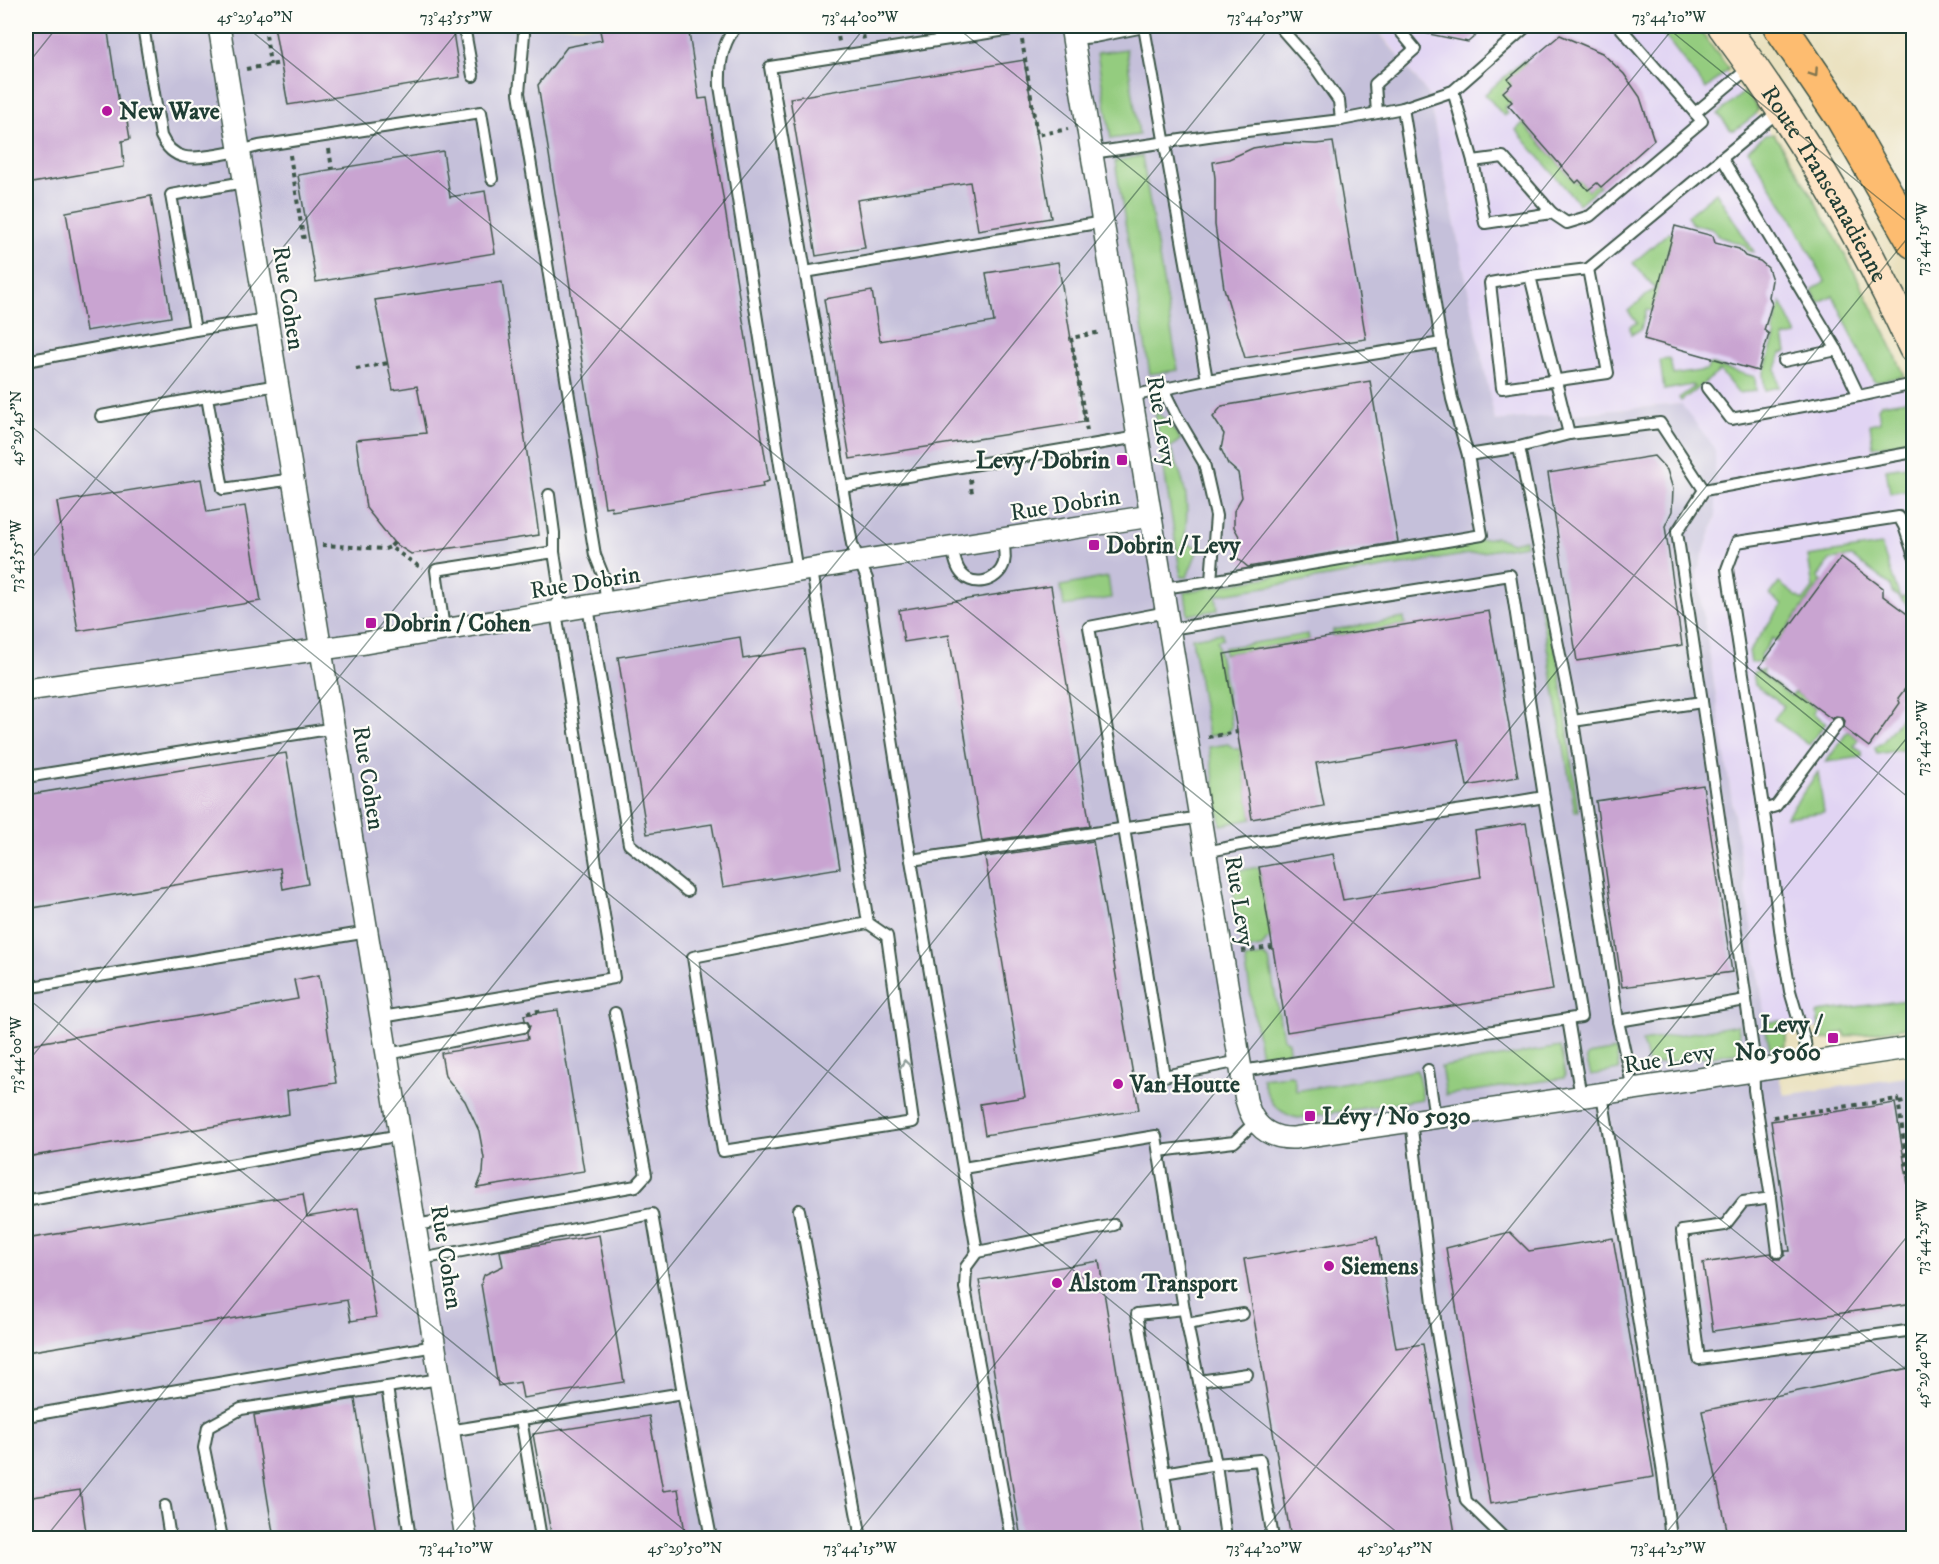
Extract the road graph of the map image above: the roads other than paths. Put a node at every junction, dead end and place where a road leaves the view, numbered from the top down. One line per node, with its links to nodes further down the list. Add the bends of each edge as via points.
1 (143, 26): 24 (lane, via 159,126 166,146 192,159)
2 (219, 26): 24 (street, Rue Cohen)
3 (464, 26): 16 (lane)
4 (522, 26): 72 (lane, via 519,93 595,555 603,575)
5 (737, 26): 69 (lane, via 722,54 720,86)
6 (1033, 26): 34 (lane, via 770,67)
7 (1144, 26): 14 (lane, via 1094,37); 23 (lane)
8 (1280, 26): 22 (lane, via 1339,101)
9 (1396, 26): 20 (lane, via 1415,49 1374,84)
10 (1527, 26): 17 (lane)
11 (1619, 26): 21 (lane)
12 (1723, 26): 15 (main road, Route Transcanadienne)
13 (1780, 26): 32 (highway, one-way to 32, via 1842,117)
14 (1072, 32): 25 (street, Rue Levy)
15 (1752, 65): 19 (main road, Route Transcanadienne); 21 (lane)
16 (473, 75)
17 (1453, 91): 18 (lane); 27 (lane)
18 (1403, 108): 20 (lane); 38 (lane)
19 (1782, 109): 26 (lane); 39 (main road, Route Transcanadienne, via 1847,214)
20 (1377, 113): 22 (lane)
21 (1695, 113): 30 (lane, via 1702,121 1590,216 1567,223)
22 (1341, 120): 23 (lane)
23 (1165, 143): 25 (lane); 43 (lane)
24 (239, 152): 28 (lane, via 481,112); 29 (street, Rue Cohen)
25 (1092, 153): 31 (street, Rue Levy)
26 (1722, 158): 33 (lane); 40 (lane)
27 (1473, 161): 30 (lane, via 1503,157); 30 (lane, via 1485,223)
28 (492, 179)
29 (244, 182): 36 (street, Rue Cohen); 37 (lane, via 171,195)
30 (1552, 213)
31 (1103, 222): 34 (lane); 49 (street, Rue Levy)
32 (1914, 242)
33 (1588, 269): 35 (lane); 44 (lane, via 1608,373)
34 (805, 272): 59 (lane)
35 (1530, 276): 44 (lane); 44 (lane, via 1490,283 1502,388)
36 (267, 319): 37 (lane); 46 (street, Rue Cohen)
37 (195, 330): 41 (lane)
38 (1442, 343): 43 (lane); 57 (lane)
39 (1914, 348)
40 (1837, 350): 42 (lane); 50 (lane)
41 (26, 360)
42 (1784, 361)
43 (1207, 380): 48 (lane)
44 (1556, 380): 53 (lane)
45 (1914, 384): 50 (lane)
46 (278, 385): 51 (lane); 58 (street, Rue Cohen)
47 (1707, 388): 50 (lane, via 1731,419)
48 (1163, 389): 49 (lane); 70 (lane, via 1204,463 1216,516)
49 (1131, 396): 54 (street, Rue Levy)
50 (1859, 396)
51 (207, 397): 52 (lane); 58 (lane, via 223,489)
52 (102, 416)
53 (1569, 435): 55 (lane); 60 (lane, via 1660,423)
54 (1138, 437): 59 (lane); 62 (street, Rue Levy)
55 (1519, 447): 57 (lane); 79 (lane)
56 (1914, 452): 60 (lane)
57 (1468, 455): 70 (lane, via 1482,535)
58 (293, 478): 76 (street, Rue Cohen)
59 (842, 487): 68 (lane, via 852,544)
60 (1704, 490): 78 (lane, via 1677,532)
61 (549, 495): 66 (lane)
62 (1151, 516): 64 (street, Rue Dobrin); 71 (street, Rue Levy)
63 (1909, 525): 67 (lane); 84 (lane, via 1899,516 1737,542 1727,569)
64 (1002, 539): 65 (street, Rue Dobrin); 65 (lane, via 1003,566 983,582 963,575)
65 (952, 547): 68 (street, Rue Dobrin)
66 (554, 552): 73 (lane, via 560,591); 75 (lane, via 436,570)
67 (1914, 556)
68 (859, 561): 69 (street, Rue Dobrin); 88 (lane, via 867,579)
69 (805, 571): 72 (street, Rue Dobrin); 90 (lane)
70 (1211, 581): 71 (lane)
71 (1163, 588): 74 (street, Rue Levy)
72 (598, 605): 73 (street, Rue Dobrin); 89 (lane, via 629,844)
73 (556, 612): 75 (street, Rue Dobrin); 95 (lane, via 614,978)
74 (1168, 621): 83 (lane, via 1510,575); 85 (street, Rue Levy); 86 (lane, via 1089,627)
75 (444, 630): 76 (street, Rue Dobrin)
76 (321, 649): 77 (street, Rue Dobrin); 81 (street, Rue Cohen)
77 (26, 690)
78 (1702, 702): 79 (lane); 93 (lane)
79 (1573, 721): 97 (lane)
80 (1838, 723): 84 (lane, via 1776,806)
81 (335, 728): 82 (lane); 91 (street, Rue Cohen)
82 (26, 777)
83 (1544, 797): 87 (lane); 96 (lane, via 1581,1017)
84 (1763, 810): 101 (lane, via 1790,991)
85 (1201, 817): 86 (lane); 87 (street, Rue Levy)
86 (1124, 828): 88 (lane); 102 (lane, via 1164,1076)
87 (1206, 852): 102 (street, Rue Levy)
88 (911, 860): 113 (lane)
89 (687, 891)
90 (868, 922): 90 (lane, one-way to 90, via 693,957 723,1151 913,1122 887,936)
91 (368, 932): 92 (lane); 95 (street, Rue Cohen)
92 (26, 988)
93 (1746, 1000): 97 (lane); 104 (lane)
94 (615, 1013): 117 (lane, via 646,1175 636,1186)
95 (382, 1017): 100 (street, Rue Cohen)
96 (1568, 1019): 102 (lane); 107 (lane)
97 (1618, 1021): 105 (lane)
98 (523, 1027): 100 (lane)
99 (1914, 1047): 101 (street, Rue Levy)
100 (388, 1054): 111 (street, Rue Cohen)
101 (1807, 1062): 104 (street, Rue Levy)
102 (1241, 1066): 110 (street, Rue Levy, via 1248,1108)
103 (1428, 1070): 108 (lane)
104 (1754, 1070): 105 (street, Rue Levy); 114 (lane)
105 (1633, 1089): 106 (street, Rue Levy)
106 (1602, 1094): 107 (street, Rue Levy); 150 (lane)
107 (1581, 1097): 108 (street, Rue Levy)
108 (1436, 1118): 109 (street, Rue Levy)
109 (1411, 1121): 110 (street, Rue Levy, via 1286,1138 1271,1134); 149 (lane, via 1436,1327 1466,1501)
110 (1255, 1122): 112 (lane, via 1234,1143)
111 (401, 1135): 115 (lane); 117 (street, Rue Cohen)
112 (1159, 1151): 113 (lane, via 1156,1136); 122 (lane)
113 (963, 1168): 119 (lane)
114 (1771, 1198): 120 (lane); 125 (lane, via 1743,1202 1725,1225 1682,1231 1699,1359)
115 (30, 1200)
116 (799, 1210): 144 (lane)
117 (416, 1225): 121 (street, Rue Cohen)
118 (1114, 1225): 119 (lane)
119 (977, 1252): 145 (lane, via 966,1267 965,1288)
120 (1778, 1252)
121 (421, 1259): 126 (street, Rue Cohen); 131 (lane, via 652,1214)
122 (1184, 1309): 124 (lane); 136 (lane, via 1137,1314)
123 (1243, 1314): 124 (lane)
124 (1187, 1324): 129 (lane)
125 (1914, 1330)
126 (435, 1346): 128 (street, Rue Cohen); 132 (lane)
127 (1247, 1374): 129 (lane)
128 (440, 1379): 130 (lane); 134 (street, Rue Cohen)
129 (1199, 1381): 135 (lane)
130 (387, 1387): 139 (lane, via 240,1409 208,1428 204,1448); 140 (lane)
131 (682, 1393): 133 (lane); 143 (lane)
132 (26, 1416)
133 (521, 1419): 134 (lane); 142 (lane)
134 (449, 1431): 141 (street, Rue Cohen)
135 (1216, 1464): 136 (lane); 147 (lane); 148 (lane, via 1260,1460)
136 (1164, 1473): 146 (lane)
137 (165, 1506): 138 (lane)
138 (170, 1539)
139 (222, 1539)
140 (410, 1539)
141 (466, 1539)
142 (541, 1539)
143 (711, 1539)
144 (861, 1539)
145 (1011, 1539)
146 (1174, 1539)
147 (1226, 1539)
148 (1273, 1539)
149 (1504, 1539)
150 (1671, 1539)

